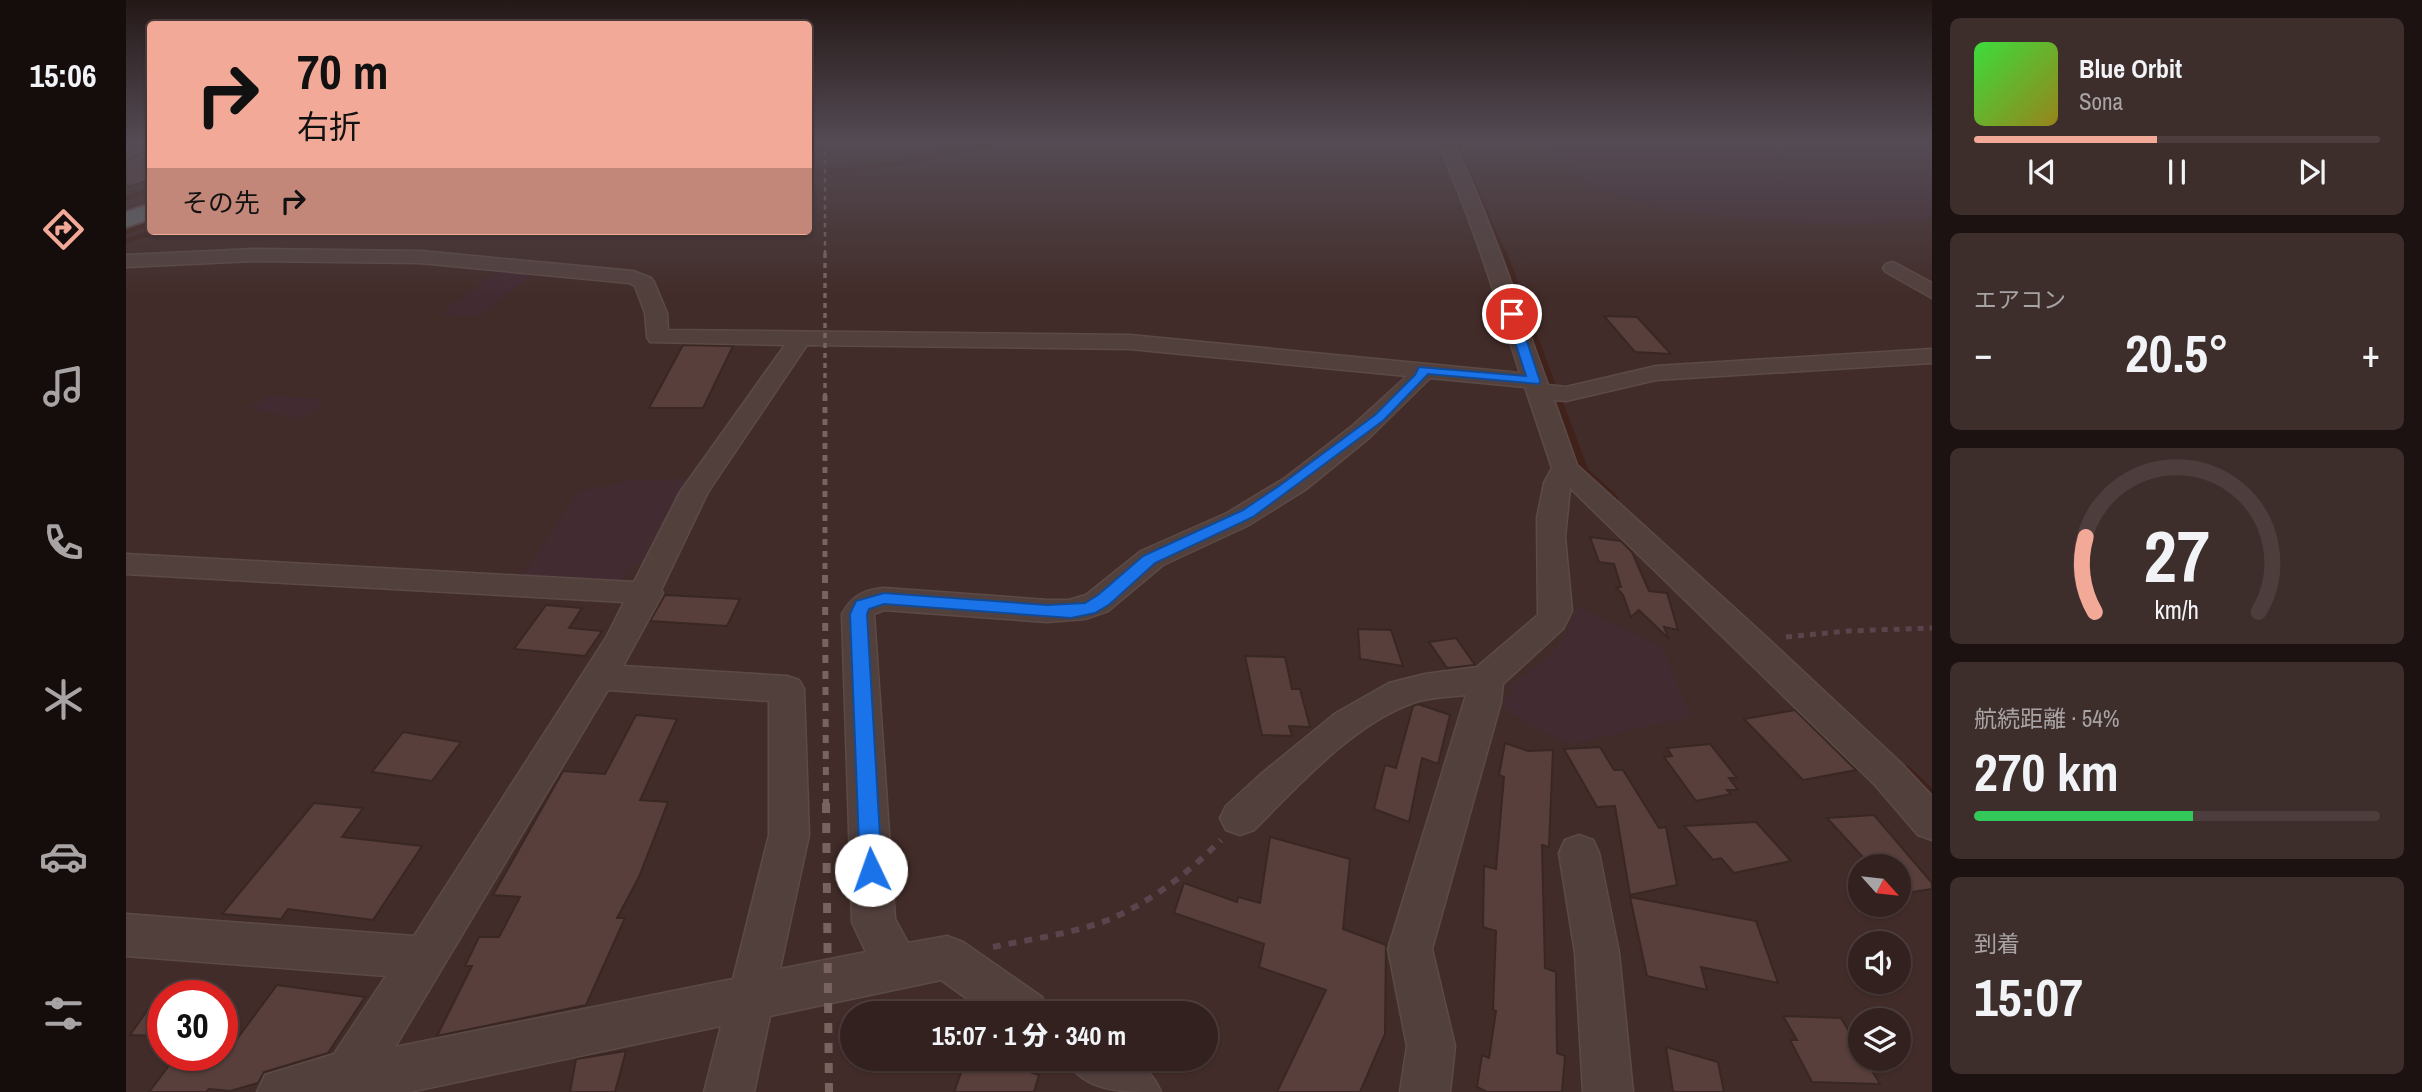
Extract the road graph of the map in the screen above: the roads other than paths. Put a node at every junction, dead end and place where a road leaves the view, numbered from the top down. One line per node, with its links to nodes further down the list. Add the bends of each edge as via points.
1 (1465, 193): 12 (street)
2 (147, 202): 3 (highway)
3 (126, 210)
4 (147, 212): 5 (highway)
5 (126, 220)
6 (126, 261): 9 (street, via 254,255 393,256 633,277 644,282 656,313 658,337)
7 (1932, 265): 8 (street, via 1893,268)
8 (1932, 292)
9 (802, 337): 11 (street, via 1130,342); 15 (street, via 694,492)
10 (1932, 356): 12 (street, via 1656,373)
11 (1423, 370): 12 (street); 23 (street, via 1380,418 1295,482 1248,514 1149,559 1089,608 1047,611 884,598 862,605 858,614 874,922)
12 (1546, 389): 13 (street)
13 (1565, 468): 17 (street, via 1558,478 1549,538 1556,611 1552,621); 19 (street, via 1888,774)
14 (126, 564): 15 (street)
15 (647, 593): 16 (street)
16 (598, 677): 22 (street); 24 (street, via 787,689 789,835)
17 (1486, 679): 18 (street, via 1434,684 1391,697 1299,761); 31 (street, via 1410,950 1431,1046)
18 (1240, 818)
19 (1932, 823)
20 (1579, 853): 32 (street, via 1597,953)
21 (126, 935): 22 (street)
22 (425, 958): 27 (street)
23 (897, 967): 24 (street); 25 (street, via 947,957)
24 (752, 997): 27 (street, via 370,1076); 29 (street)
25 (1009, 1001)
26 (1107, 1071): 30 (street)
27 (348, 1076): 28 (street)
28 (282, 1092)
29 (729, 1092)
30 (1136, 1092)
31 (1425, 1092)
32 (1608, 1092)

